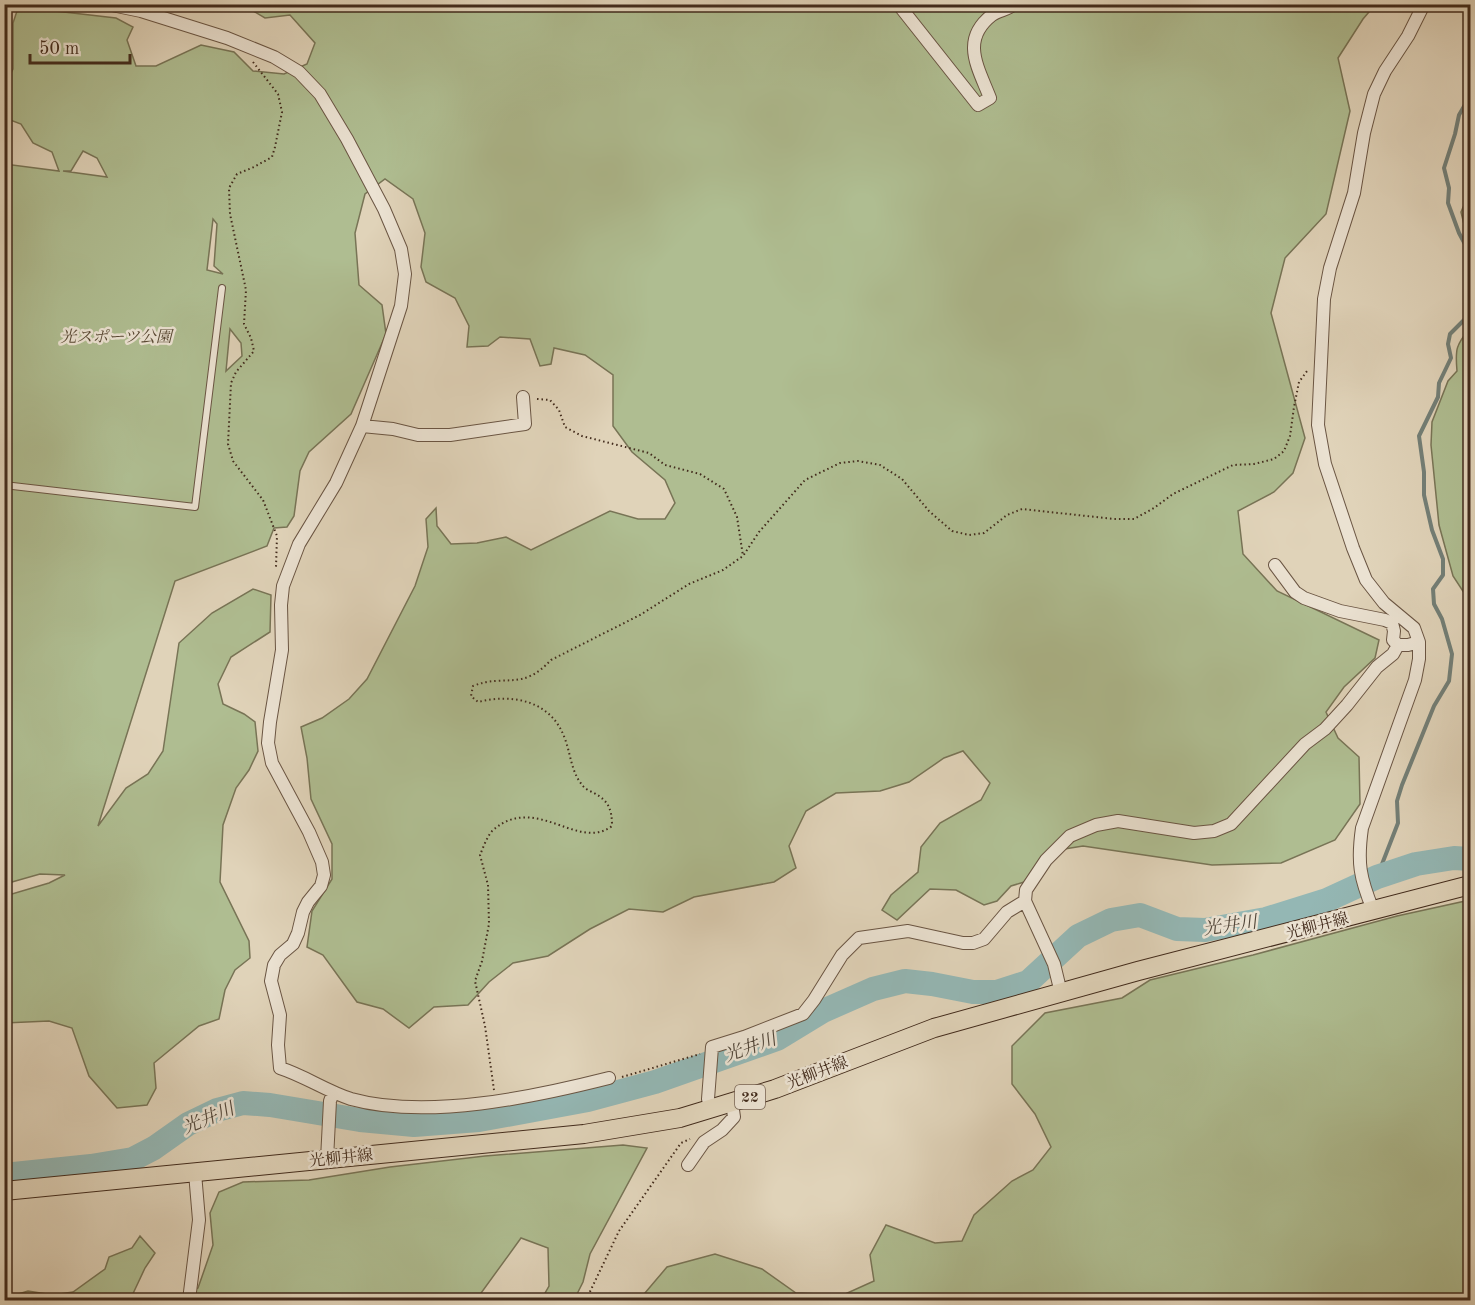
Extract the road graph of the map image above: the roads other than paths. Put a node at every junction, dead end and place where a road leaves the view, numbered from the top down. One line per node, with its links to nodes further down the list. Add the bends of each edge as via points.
1 (106, 4): 7 (street, via 141,11 274,57 299,72 320,94 384,209 401,249 405,274 401,306)
2 (898, 4): 3 (street, via 978,105 990,98 973,52 975,38 994,13)
3 (1014, 4)
4 (1424, 4): 10 (street, via 1374,94 1364,133 1354,193 1324,299 1318,425 1324,464 1366,580 1384,603 1413,628)
5 (222, 288): 8 (lane, via 195,507)
6 (523, 397): 7 (street, via 525,424 450,435 418,435)
7 (362, 426): 17 (street, via 336,483 299,544 283,586 282,650 268,743 272,763 309,832 324,875 303,912 292,944 274,965 271,981 280,1015 280,1068 299,1074)
8 (4, 485)
9 (1275, 565): 11 (street, via 1304,598 1392,623)
10 (1419, 642): 11 (street); 14 (street, via 1415,680 1362,828 1359,871)
11 (1398, 645): 13 (street, via 1325,729 1305,744 1232,824 1194,833 1118,820 1096,825 1070,836 1046,860 1026,890)
12 (1470, 885): 14 (main road, 光柳井線 / 22)
13 (1025, 901): 15 (street, via 1054,964); 19 (street, via 1007,912 984,939 973,943 908,931 859,938 842,955 803,1014 712,1047 708,1100)
14 (1370, 902): 15 (main road, 光柳井線 / 22)
15 (1061, 993): 18 (main road, 光柳井線 / 22, via 934,1028)
16 (609, 1078): 17 (street, via 443,1107 375,1104)
17 (332, 1097): 20 (street)
18 (732, 1103): 19 (main road, 光柳井線 / 22); 21 (street, via 734,1117 704,1142)
19 (711, 1109): 20 (main road, 光柳井線 / 22, via 584,1134)
20 (327, 1158): 22 (main road, 光柳井線 / 22)
21 (688, 1164)
22 (195, 1173): 23 (main road, 光柳井線 / 22); 24 (street, via 199,1220)
23 (4, 1191)
24 (189, 1300)

